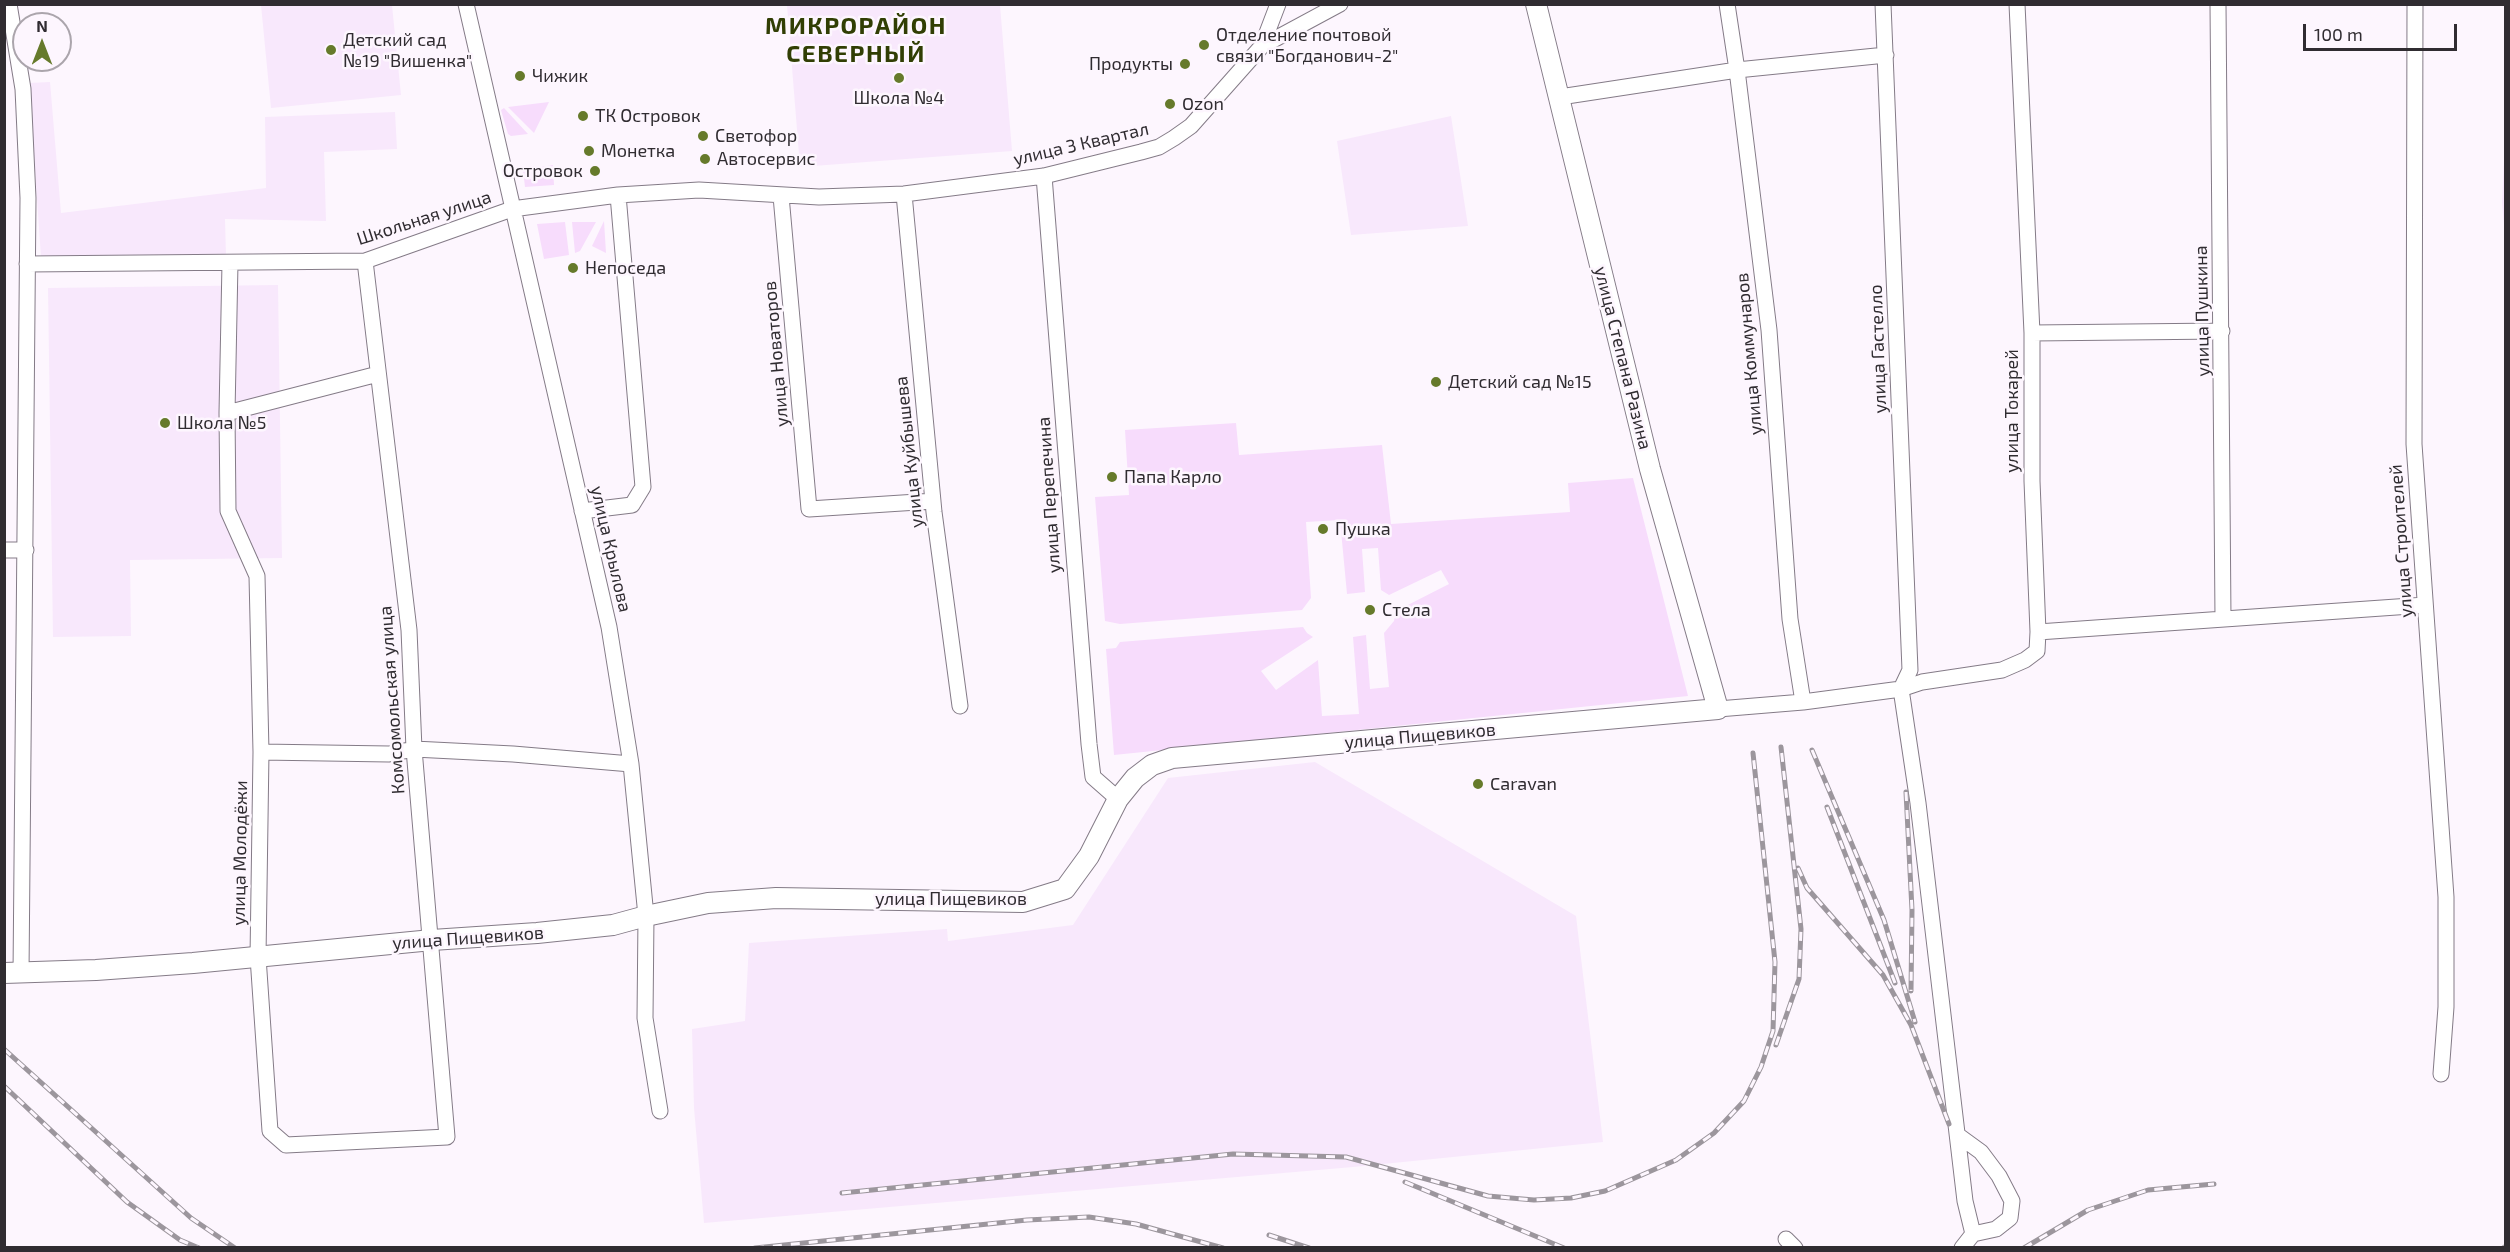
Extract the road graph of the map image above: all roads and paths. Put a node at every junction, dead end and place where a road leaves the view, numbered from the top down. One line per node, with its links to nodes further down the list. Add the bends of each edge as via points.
1 (9, 4): 22 (street, via 23,89)
2 (466, 4): 19 (street, улица Крылова)
3 (1278, 4): 11 (street)
4 (1340, 4): 11 (street)
5 (1536, 4): 14 (main road, улица Степана Разина)
6 (1726, 4): 13 (street, улица Коммунаров)
7 (1882, 4): 12 (street, улица Гастелло)
8 (2017, 4): 24 (street, улица Токарей)
9 (2218, 4): 23 (street, улица Пушкина)
10 (2415, 4): 31 (street, улица Строителей, via 2414,444)
11 (1262, 46): 15 (street, улица 3 Квартал, via 1191,126 1174,138 1141,152)
12 (1886, 55): 13 (street); 34 (street, улица Гастелло, via 1910,670)
13 (1737, 70): 14 (street); 35 (street, улица Коммунаров, via 1769,330 1790,619)
14 (1560, 97): 37 (main road, улица Степана Разина, via 1650,469)
15 (1044, 176): 16 (street, улица 3 Квартал); 41 (street, улица Перепечина, via 1089,744 1093,777)
16 (904, 194): 18 (street, Школьная улица); 27 (street, улица Куйбышева)
17 (618, 195): 18 (street, Школьная улица, via 699,190); 19 (street, Школьная улица); 28 (street, via 643,487 632,505)
18 (781, 196): 27 (street, улица Новаторов, via 809,510)
19 (512, 209): 20 (street, Школьная улица); 28 (street, улица Крылова)
20 (365, 261): 21 (street, Школьная улица); 25 (street, Комсомольская улица)
21 (230, 262): 22 (street, Школьная улица); 26 (street)
22 (27, 264): 30 (street)
23 (2222, 330): 24 (street); 32 (street, улица Пушкина)
24 (2032, 333): 33 (street, улица Токарей)
25 (378, 375): 26 (street); 38 (street, Комсомольская улица, via 409,630)
26 (227, 413): 39 (street, улица Молодёжи, via 228,510 257,576)
27 (933, 501): 36 (street, улица Куйбышева)
28 (582, 511): 40 (street, улица Крылова, via 609,627)
29 (4, 550): 30 (street)
30 (26, 550): 45 (street)
31 (2425, 605): 32 (street); 46 (street, улица Строителей, via 2446,897 2446,1007)
32 (2223, 618): 33 (street)
33 (2038, 632): 34 (street, улица Пищевиков, via 2037,651 2002,670)
34 (1901, 689): 35 (street, улица Пищевиков); 49 (street)
35 (1803, 702): 37 (street, улица Пищевиков)
36 (960, 706)
37 (1718, 709): 41 (main road, улица Пищевиков, via 1172,758 1152,765)
38 (414, 749): 39 (street, via 389,754); 40 (street); 43 (street, Комсомольская улица)
39 (261, 752): 44 (street, улица Молодёжи)
40 (631, 764): 42 (street, улица Крылова)
41 (1118, 799): 42 (main road, улица Пищевиков, via 1089,856 1065,889 1023,902 777,898 708,903)
42 (646, 915): 43 (main road, улица Пищевиков, via 613,926); 47 (street, улица Крылова, via 645,1018)
43 (432, 940): 44 (main road, улица Пищевиков); 48 (street, Комсомольская улица, via 447,1137 286,1145)
44 (258, 957): 45 (main road, улица Пищевиков); 48 (street, улица Молодёжи)
45 (13, 973)
46 (2441, 1074)
47 (660, 1111)
48 (270, 1131)
49 (1959, 1136): 50 (street, via 1965,1201); 50 (street, via 1981,1152 2012,1201 2010,1218 1996,1230)
50 (1973, 1234): 51 (street)
51 (1962, 1248)

